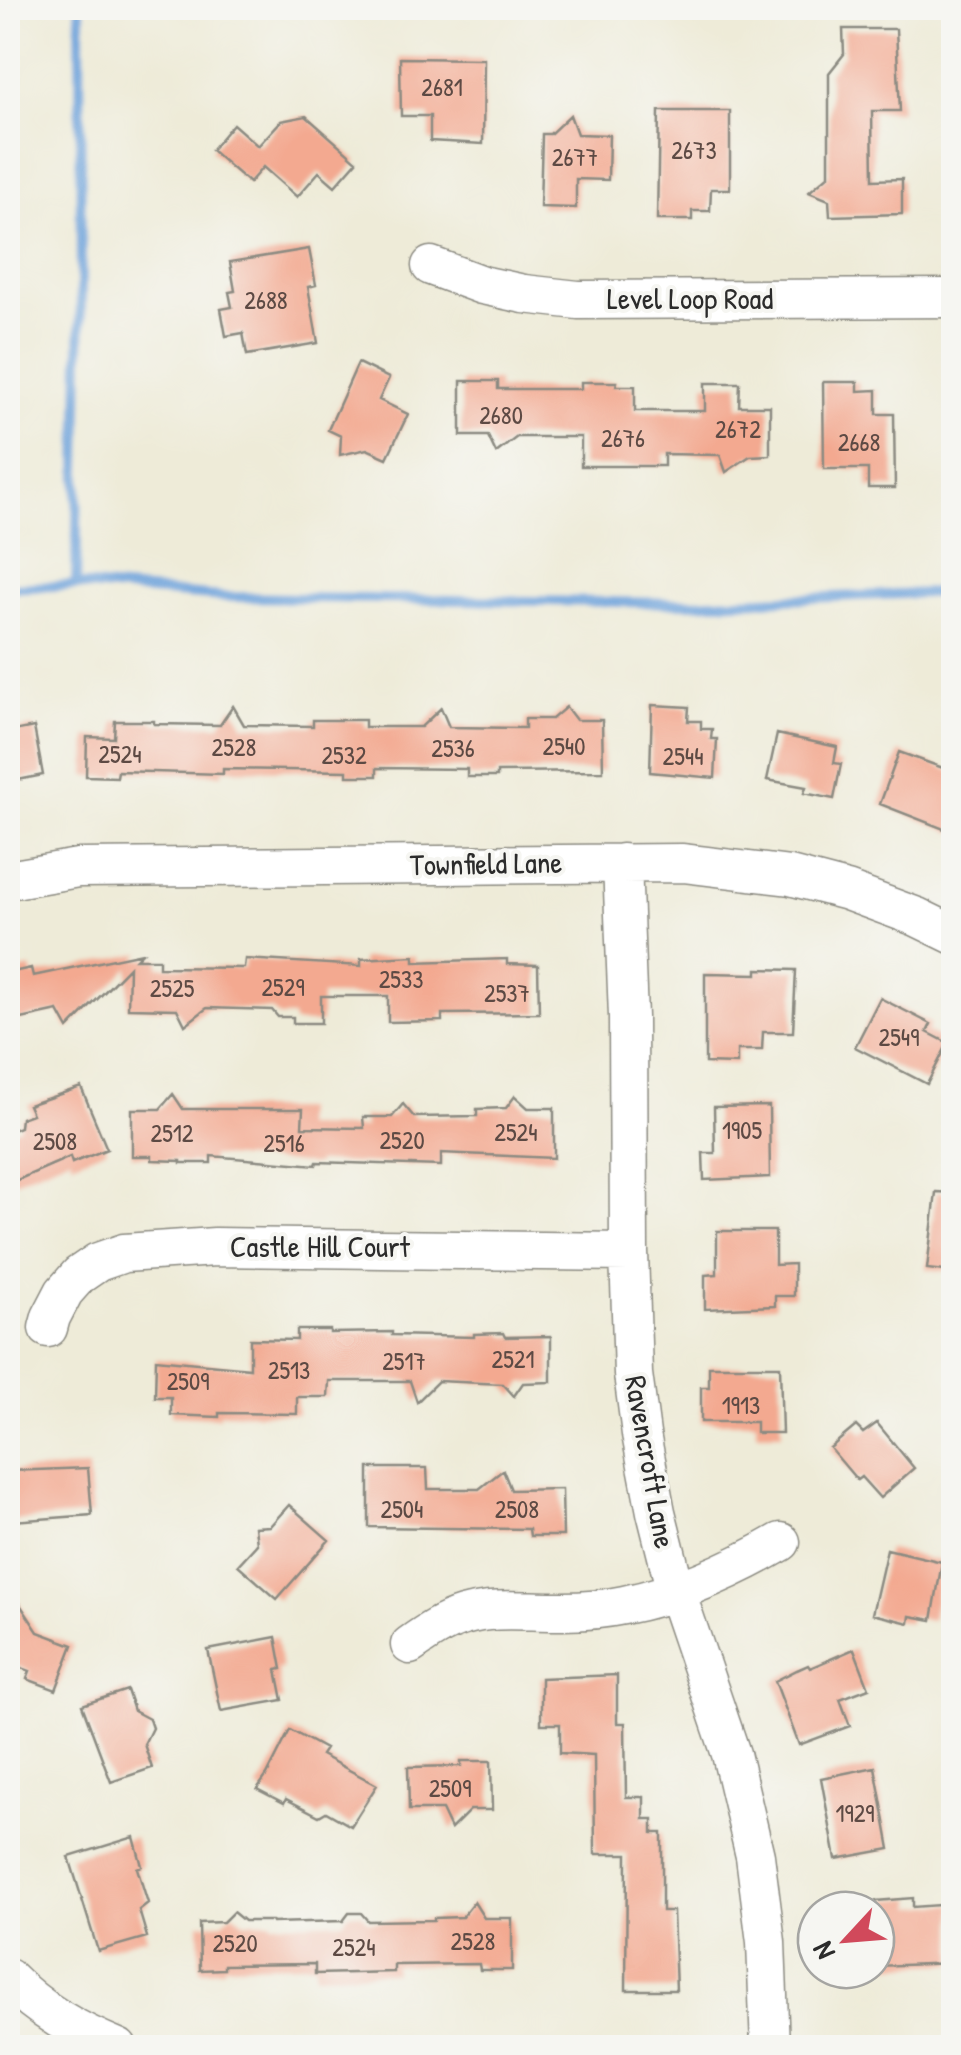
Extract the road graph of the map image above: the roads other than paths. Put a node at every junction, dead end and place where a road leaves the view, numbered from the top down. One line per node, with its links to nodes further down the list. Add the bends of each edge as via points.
1 (432, 266): 2 (street, Level Loop Road, via 524,294 578,300)
2 (954, 298)
3 (622, 862): 4 (street, Townfield Lane, via 78,868); 5 (street, Townfield Lane, via 683,862 790,876 847,891); 6 (street, Ravencroft Lane)
4 (8, 880)
5 (954, 935)
6 (629, 1252): 7 (street, Castle Hill Court, via 124,1252 79,1275); 9 (street, Ravencroft Lane, via 641,1434)
7 (48, 1328)
8 (781, 1542): 9 (street)
9 (676, 1592): 10 (street, via 622,1606 496,1609 437,1626); 13 (street, Ravencroft Lane, via 731,1754 755,1856)
10 (410, 1646)
11 (8, 1978): 12 (street, via 42,2010)
12 (118, 2048)
13 (770, 2048)

